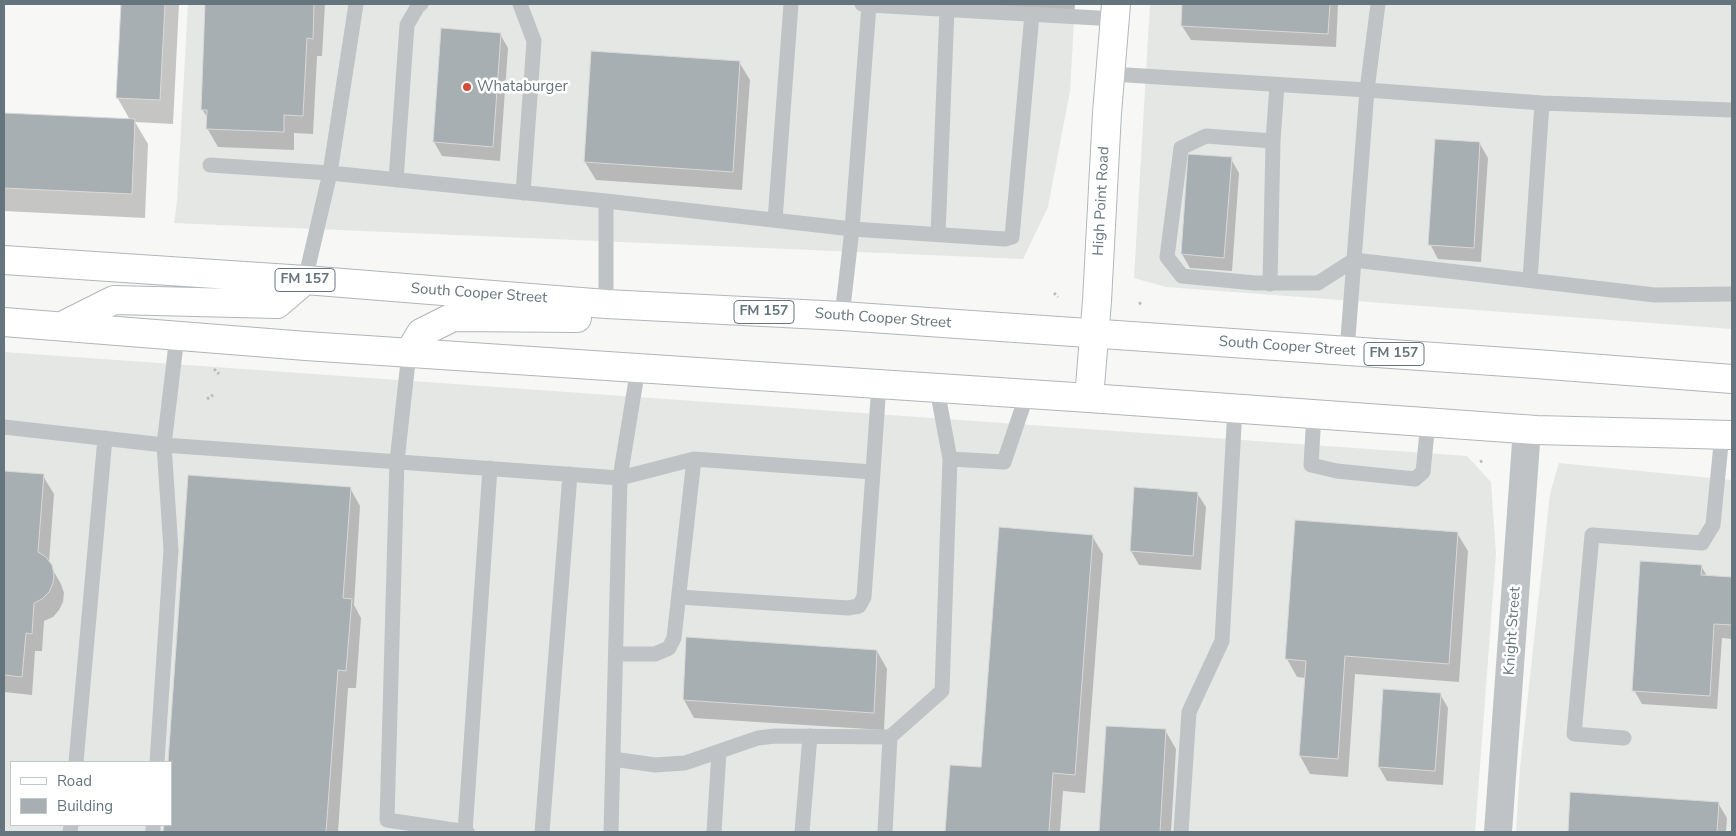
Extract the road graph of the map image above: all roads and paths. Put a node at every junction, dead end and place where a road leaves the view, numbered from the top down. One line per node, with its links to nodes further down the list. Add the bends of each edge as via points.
1 (356, 4): 17 (lane)
2 (421, 4): 18 (lane, via 408,25)
3 (520, 4): 19 (lane, via 534,41)
4 (791, 4): 21 (lane)
5 (865, 4): 7 (lane); 22 (lane)
6 (1378, 4): 12 (lane)
7 (947, 9): 9 (lane); 23 (lane)
8 (1116, 11): 9 (lane); 10 (main road, High Point Road)
9 (1032, 14): 23 (lane, via 1012,237)
10 (1110, 74): 11 (lane); 38 (main road, High Point Road)
11 (1277, 84): 12 (lane); 15 (lane)
12 (1367, 90): 13 (lane); 25 (lane)
13 (1542, 103): 14 (lane); 27 (lane)
14 (1732, 110)
15 (1272, 141): 28 (lane); 28 (lane, via 1206,136 1181,148 1167,257 1182,276)
16 (210, 166): 17 (lane)
17 (330, 173): 18 (lane); 26 (lane)
18 (396, 180): 19 (lane)
19 (523, 193): 20 (lane)
20 (606, 201): 21 (lane); 33 (lane)
21 (775, 220): 22 (lane)
22 (852, 229): 23 (lane); 35 (lane)
23 (938, 234)
24 (4, 260): 26 (main road, South Cooper Street / FM 157)
25 (1354, 260): 27 (lane); 28 (lane, via 1318,283); 40 (lane)
26 (305, 280): 33 (main road, South Cooper Street / FM 157); 37 (main road, via 276,304 114,300)
27 (1530, 280): 30 (lane, via 1655,295)
28 (1270, 284)
29 (1054, 293): 31 (path)
30 (1732, 294)
31 (1058, 297)
32 (1143, 301): 34 (path)
33 (606, 304): 35 (main road, South Cooper Street / FM 157); 41 (main road, via 587,318 453,317 421,333)
34 (1139, 304)
35 (842, 316): 38 (main road, South Cooper Street / FM 157)
36 (4, 322): 37 (main road)
37 (61, 326): 39 (main road)
38 (1094, 334): 40 (main road, South Cooper Street / FM 157); 50 (main road, High Point Road)
39 (177, 336): 41 (main road); 59 (lane)
40 (1347, 351): 45 (main road, South Cooper Street / FM 157)
41 (409, 353): 42 (main road); 62 (lane)
42 (638, 368): 46 (main road); 66 (lane)
43 (214, 369): 44 (path)
44 (219, 374)
45 (1732, 379)
46 (880, 384): 47 (main road); 64 (lane)
47 (937, 389): 48 (main road); 61 (lane)
48 (1026, 394): 50 (main road); 61 (lane, via 1004,462)
49 (213, 395): 51 (path)
50 (1089, 398): 52 (main road)
51 (207, 399)
52 (1235, 408): 53 (main road); 82 (lane, via 1222,641 1188,712)
53 (1314, 414): 54 (main road); 54 (lane, via 1311,465 1337,471 1415,478 1423,472)
54 (1428, 422): 56 (main road)
55 (4, 427): 58 (lane)
56 (1527, 429): 57 (main road); 83 (street, Knight Street)
57 (1727, 435): 71 (lane, via 1713,525 1702,544 1592,535 1574,734)
58 (105, 438): 59 (lane); 74 (lane)
59 (164, 445): 62 (lane); 75 (lane, via 171,550)
60 (694, 459): 64 (lane); 66 (lane); 67 (lane)
61 (950, 459): 70 (lane, via 942,691)
62 (397, 461): 63 (lane); 76 (lane, via 387,820)
63 (490, 468): 65 (lane); 76 (lane)
64 (873, 472): 67 (lane, via 864,597 859,606 848,608)
65 (570, 474): 66 (lane); 77 (lane)
66 (620, 478): 68 (lane)
67 (679, 597): 68 (lane, via 674,638 669,648 655,654)
68 (616, 654): 73 (lane)
69 (810, 736): 70 (lane); 72 (lane, via 758,738); 80 (lane)
70 (890, 737): 81 (lane)
71 (1624, 738)
72 (719, 752): 73 (lane, via 685,763 656,765); 79 (lane)
73 (613, 759): 78 (lane)
74 (76, 761)
75 (157, 761)
76 (466, 832)
77 (542, 832)
78 (611, 832)
79 (714, 832)
80 (802, 832)
81 (885, 832)
82 (1181, 832)
83 (1498, 832)

